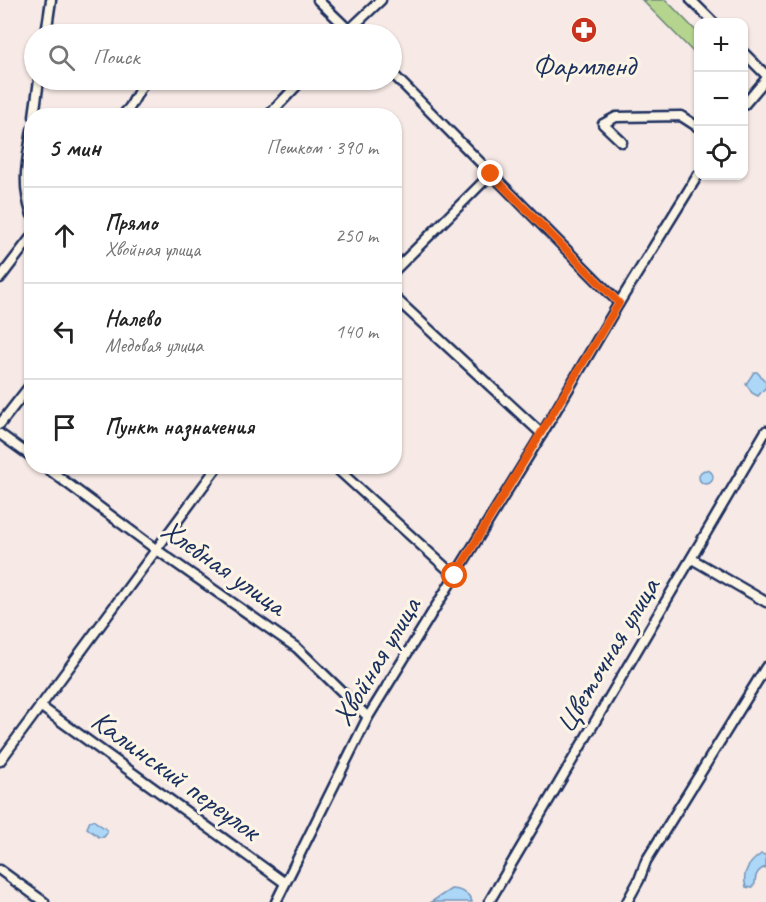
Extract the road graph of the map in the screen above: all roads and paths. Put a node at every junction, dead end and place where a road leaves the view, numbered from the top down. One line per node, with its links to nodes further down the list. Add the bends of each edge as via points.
1 (51, 0): 6 (street)
2 (318, 0): 7 (street)
3 (381, 0): 8 (street)
4 (691, 0): 5 (street)
5 (709, 18)
6 (47, 24)
7 (341, 24)
8 (358, 24)
9 (748, 57): 10 (street)
10 (766, 77): 15 (street)
11 (402, 83): 21 (street)
12 (38, 90): 16 (street)
13 (139, 90): 17 (street)
14 (293, 90): 18 (street)
15 (748, 100)
16 (35, 108)
17 (129, 108)
18 (276, 108)
19 (697, 126): 20 (street, via 681,116 616,117 603,124)
20 (622, 142)
21 (491, 174): 24 (street); 26 (street)
22 (696, 180): 26 (street, Хвойная улица)
23 (24, 246): 25 (street)
24 (402, 264)
25 (0, 278)
26 (619, 303): 32 (street, Хвойная улица)
27 (402, 304): 32 (street)
28 (24, 393): 29 (street)
29 (0, 424)
30 (766, 431): 38 (street, Цветочная улица)
31 (0, 434): 33 (street)
32 (542, 434): 39 (street, Хвойная улица)
33 (24, 451)
34 (55, 474): 37 (street, Хлебная улица)
35 (212, 474): 37 (street)
36 (343, 474): 39 (street)
37 (157, 550): 42 (street); 43 (street, Хлебная улица, via 297,648)
38 (692, 559): 40 (street); 49 (street, Цветочная улица)
39 (455, 576): 43 (street, Хвойная улица)
40 (766, 602)
41 (766, 667): 50 (street, via 646,861)
42 (40, 706): 44 (street); 46 (street, Калинский переулок)
43 (368, 717): 46 (street, Хвойная улица)
44 (0, 761)
45 (0, 870): 47 (street)
46 (285, 883): 48 (street, Хвойная улица)
47 (44, 902)
48 (276, 902)
49 (489, 902)
50 (627, 902)

